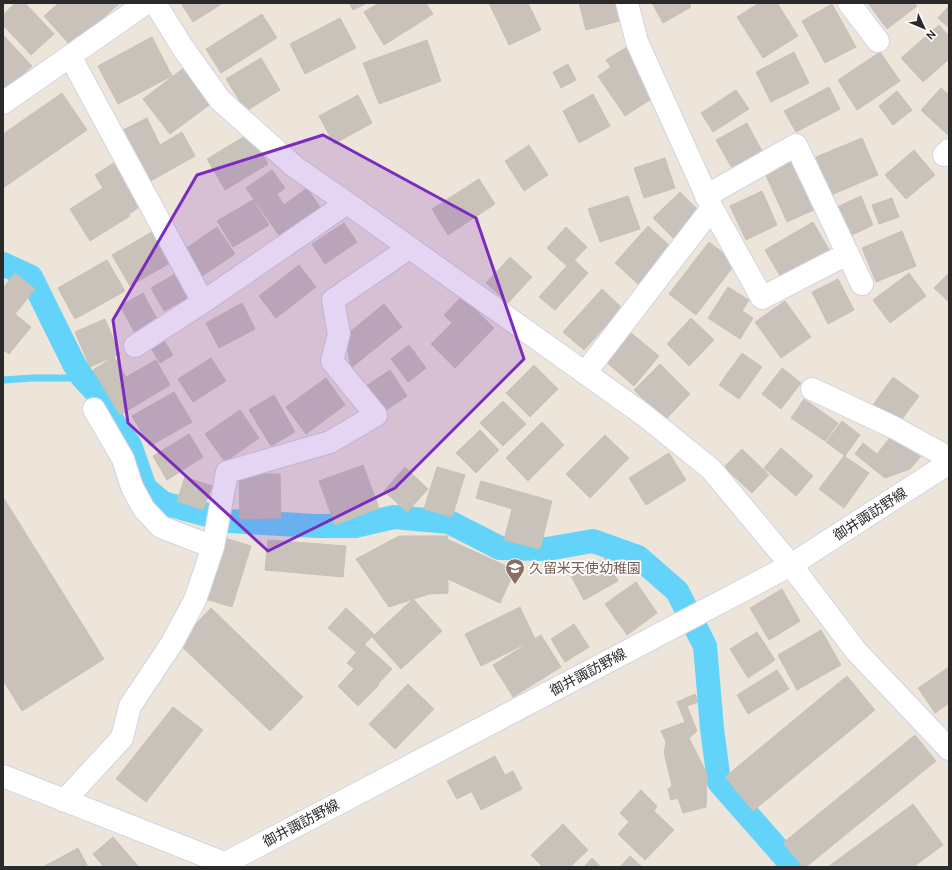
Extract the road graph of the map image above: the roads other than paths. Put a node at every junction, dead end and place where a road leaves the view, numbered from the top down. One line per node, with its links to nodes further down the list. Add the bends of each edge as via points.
1 (146, 3): 6 (street)
2 (155, 3): 9 (street, via 220,100 295,167)
3 (627, 3): 8 (street, via 637,42)
4 (849, 3): 5 (street)
5 (878, 41)
6 (70, 56): 7 (street); 13 (street)
7 (3, 103)
8 (709, 202): 11 (street, via 762,298); 11 (street, via 796,145); 15 (street)
9 (347, 203): 10 (street); 13 (street)
10 (409, 248): 15 (street); 20 (street, via 333,300 339,334 332,360 376,415 330,442 227,472)
11 (847, 254): 12 (street)
12 (862, 284)
13 (203, 302): 14 (street)
14 (135, 346)
15 (585, 373): 21 (street, via 644,415 711,469)
16 (812, 389): 18 (street, via 895,428)
17 (94, 409): 20 (street, via 123,459 132,487 144,509 161,527)
18 (949, 458)
19 (949, 463): 21 (street, 御井諏訪野線)
20 (213, 547): 24 (street, via 195,600 172,643 130,706 122,738)
21 (791, 565): 22 (street, via 856,650); 25 (street, 御井諏訪野線)
22 (949, 749)
23 (3, 776): 24 (street)
24 (64, 801): 25 (street)
25 (225, 866)

